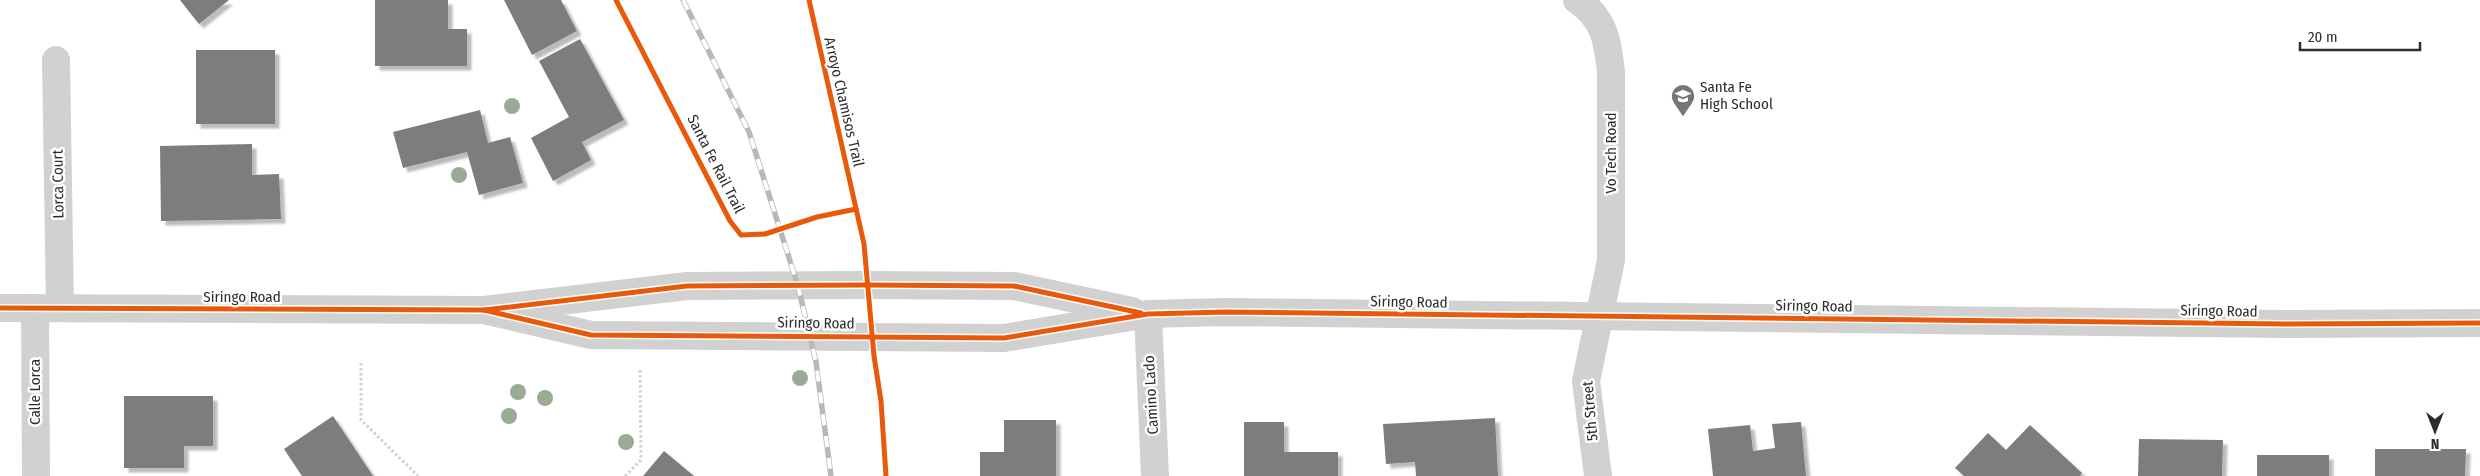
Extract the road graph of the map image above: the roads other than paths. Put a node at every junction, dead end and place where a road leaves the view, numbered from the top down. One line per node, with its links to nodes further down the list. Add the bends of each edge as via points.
1 (1577, 0): 7 (street, Vo Tech Road, via 1601,23 1611,73 1611,260)
2 (56, 60): 4 (street, Lorca Court)
3 (0, 308): 4 (street, Siringo Road)
4 (48, 308): 5 (street, Siringo Road); 9 (street, Calle Lorca)
5 (484, 310): 6 (street, Siringo Road, via 687,286 1014,286); 6 (street, Siringo Road, via 591,335 1004,338)
6 (1148, 314): 7 (street, Siringo Road); 10 (street, Camino Lado)
7 (1599, 316): 8 (street, Siringo Road); 11 (street, 5th Street, via 1586,381)
8 (2480, 324)
9 (36, 476)
10 (1155, 476)
11 (1598, 476)

